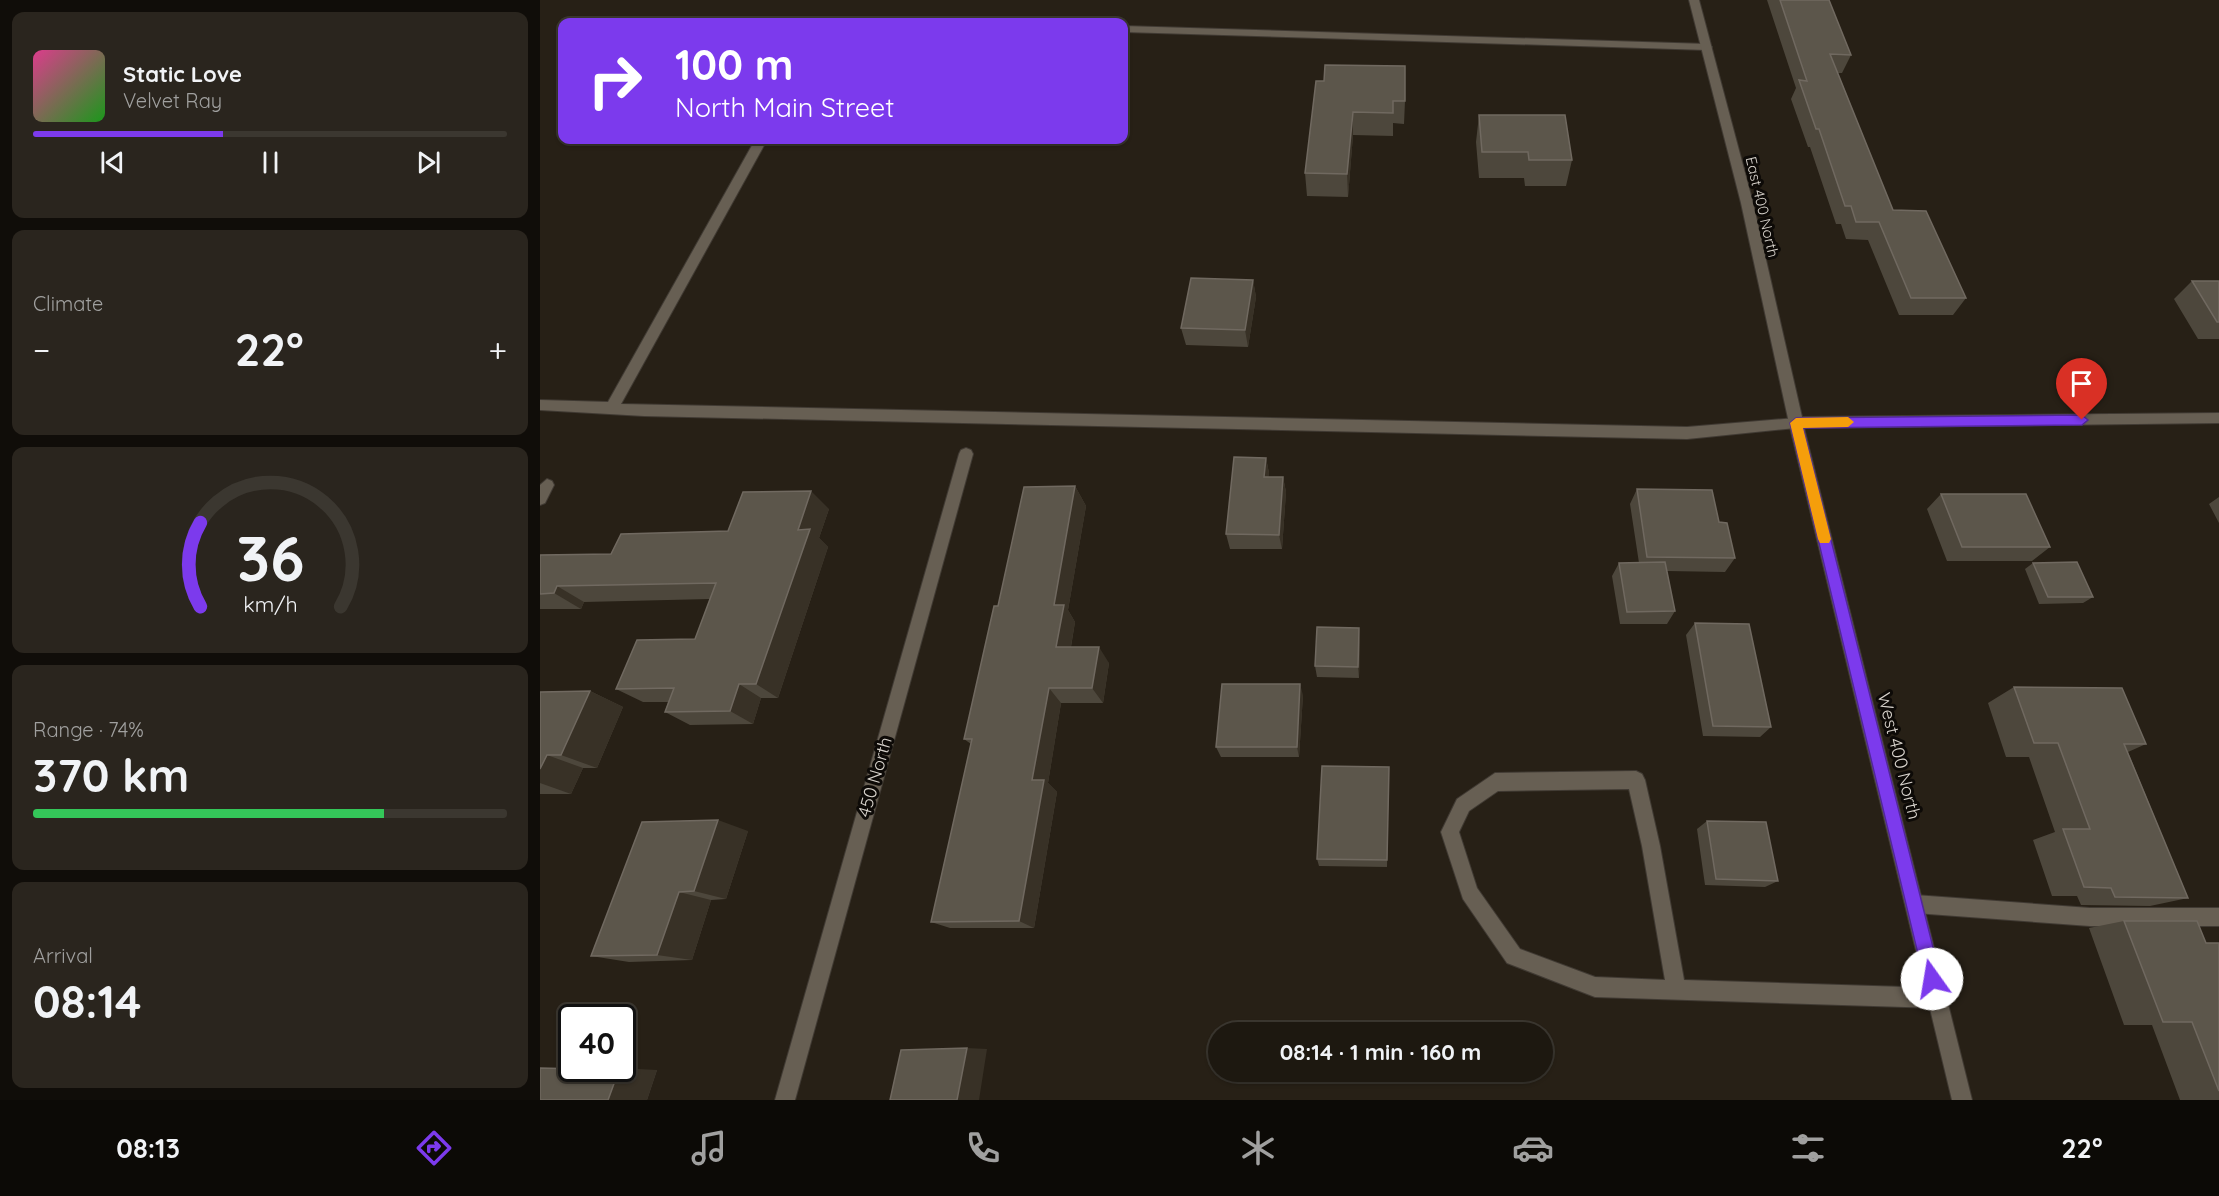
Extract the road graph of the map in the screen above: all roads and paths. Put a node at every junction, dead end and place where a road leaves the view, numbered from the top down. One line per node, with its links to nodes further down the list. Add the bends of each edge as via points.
1 (1694, 0): 3 (street, East 400 North)
2 (1128, 29): 3 (street)
3 (1707, 47): 8 (street, East 400 North)
4 (759, 144): 6 (street)
5 (540, 405): 6 (street)
6 (612, 408): 8 (street, via 1687,433)
7 (2219, 418): 8 (street)
8 (1796, 423): 12 (street, West 400 North)
9 (966, 454): 16 (street, 450 North)
10 (548, 485): 11 (street)
11 (540, 499)
12 (1915, 904): 13 (street, via 2090,917); 15 (street, West 400 North)
13 (2219, 917)
14 (1676, 990): 14 (street, via 1595,987 1514,956 1469,893 1450,832 1463,805 1495,782 1636,780); 15 (street)
15 (1936, 998): 17 (street, West 400 North)
16 (785, 1100)
17 (1962, 1100)

